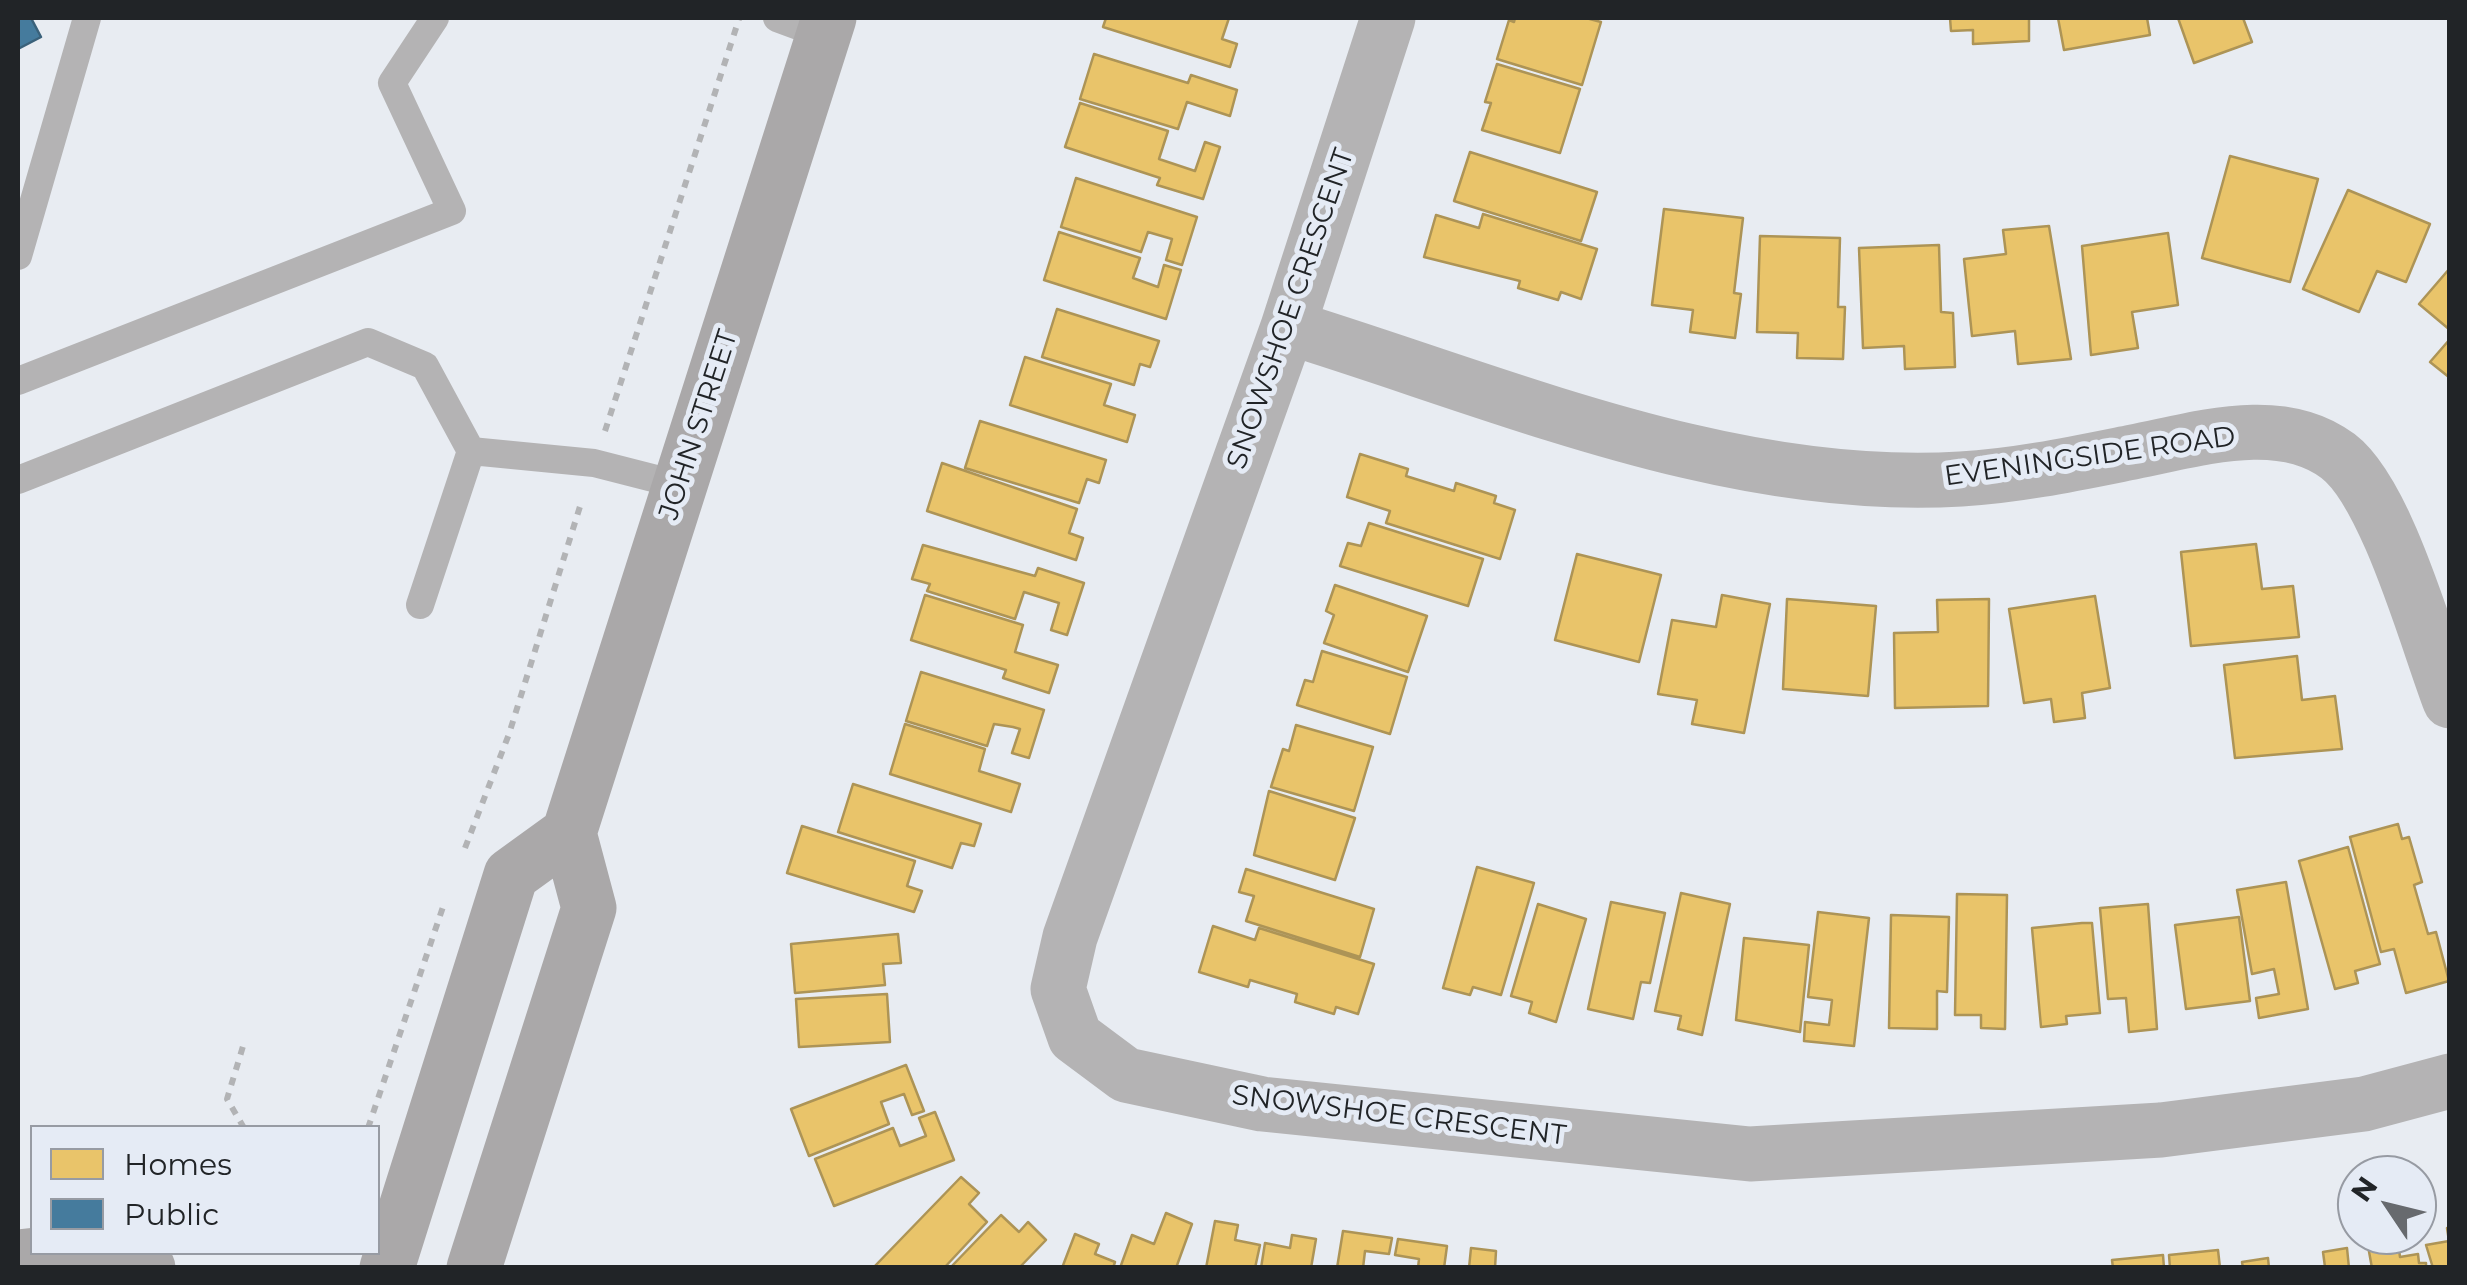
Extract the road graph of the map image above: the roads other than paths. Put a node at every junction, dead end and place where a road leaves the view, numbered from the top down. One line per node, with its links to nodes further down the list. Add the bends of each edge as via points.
1 (87, 18): 5 (lane)
2 (435, 18): 7 (lane, via 392,83 452,211)
3 (1388, 18): 6 (street, SNOWSHOE CRESCENT)
4 (810, 23): 10 (main road, JOHN STREET)
5 (18, 256)
6 (1288, 327): 12 (street, EVENINGSIDE ROAD, via 1586,422 1832,480 1963,480 2204,436 2300,437 2338,456 2384,524); 14 (street, SNOWSHOE CRESCENT, via 1070,936 1058,989 1075,1037 1126,1074 1262,1104 1750,1154 2161,1130 2364,1104)
7 (18, 381)
8 (471, 450): 9 (lane, via 425,366 368,342); 10 (lane, via 594,464); 11 (lane)
9 (18, 480)
10 (680, 484): 13 (main road, JOHN STREET)
11 (420, 604)
12 (2450, 702)
13 (568, 833): 17 (main road, via 511,876); 18 (main road, via 589,908)
14 (2450, 1082)
15 (110, 1255): 16 (main road)
16 (148, 1268)
17 (387, 1268)
18 (474, 1268)

